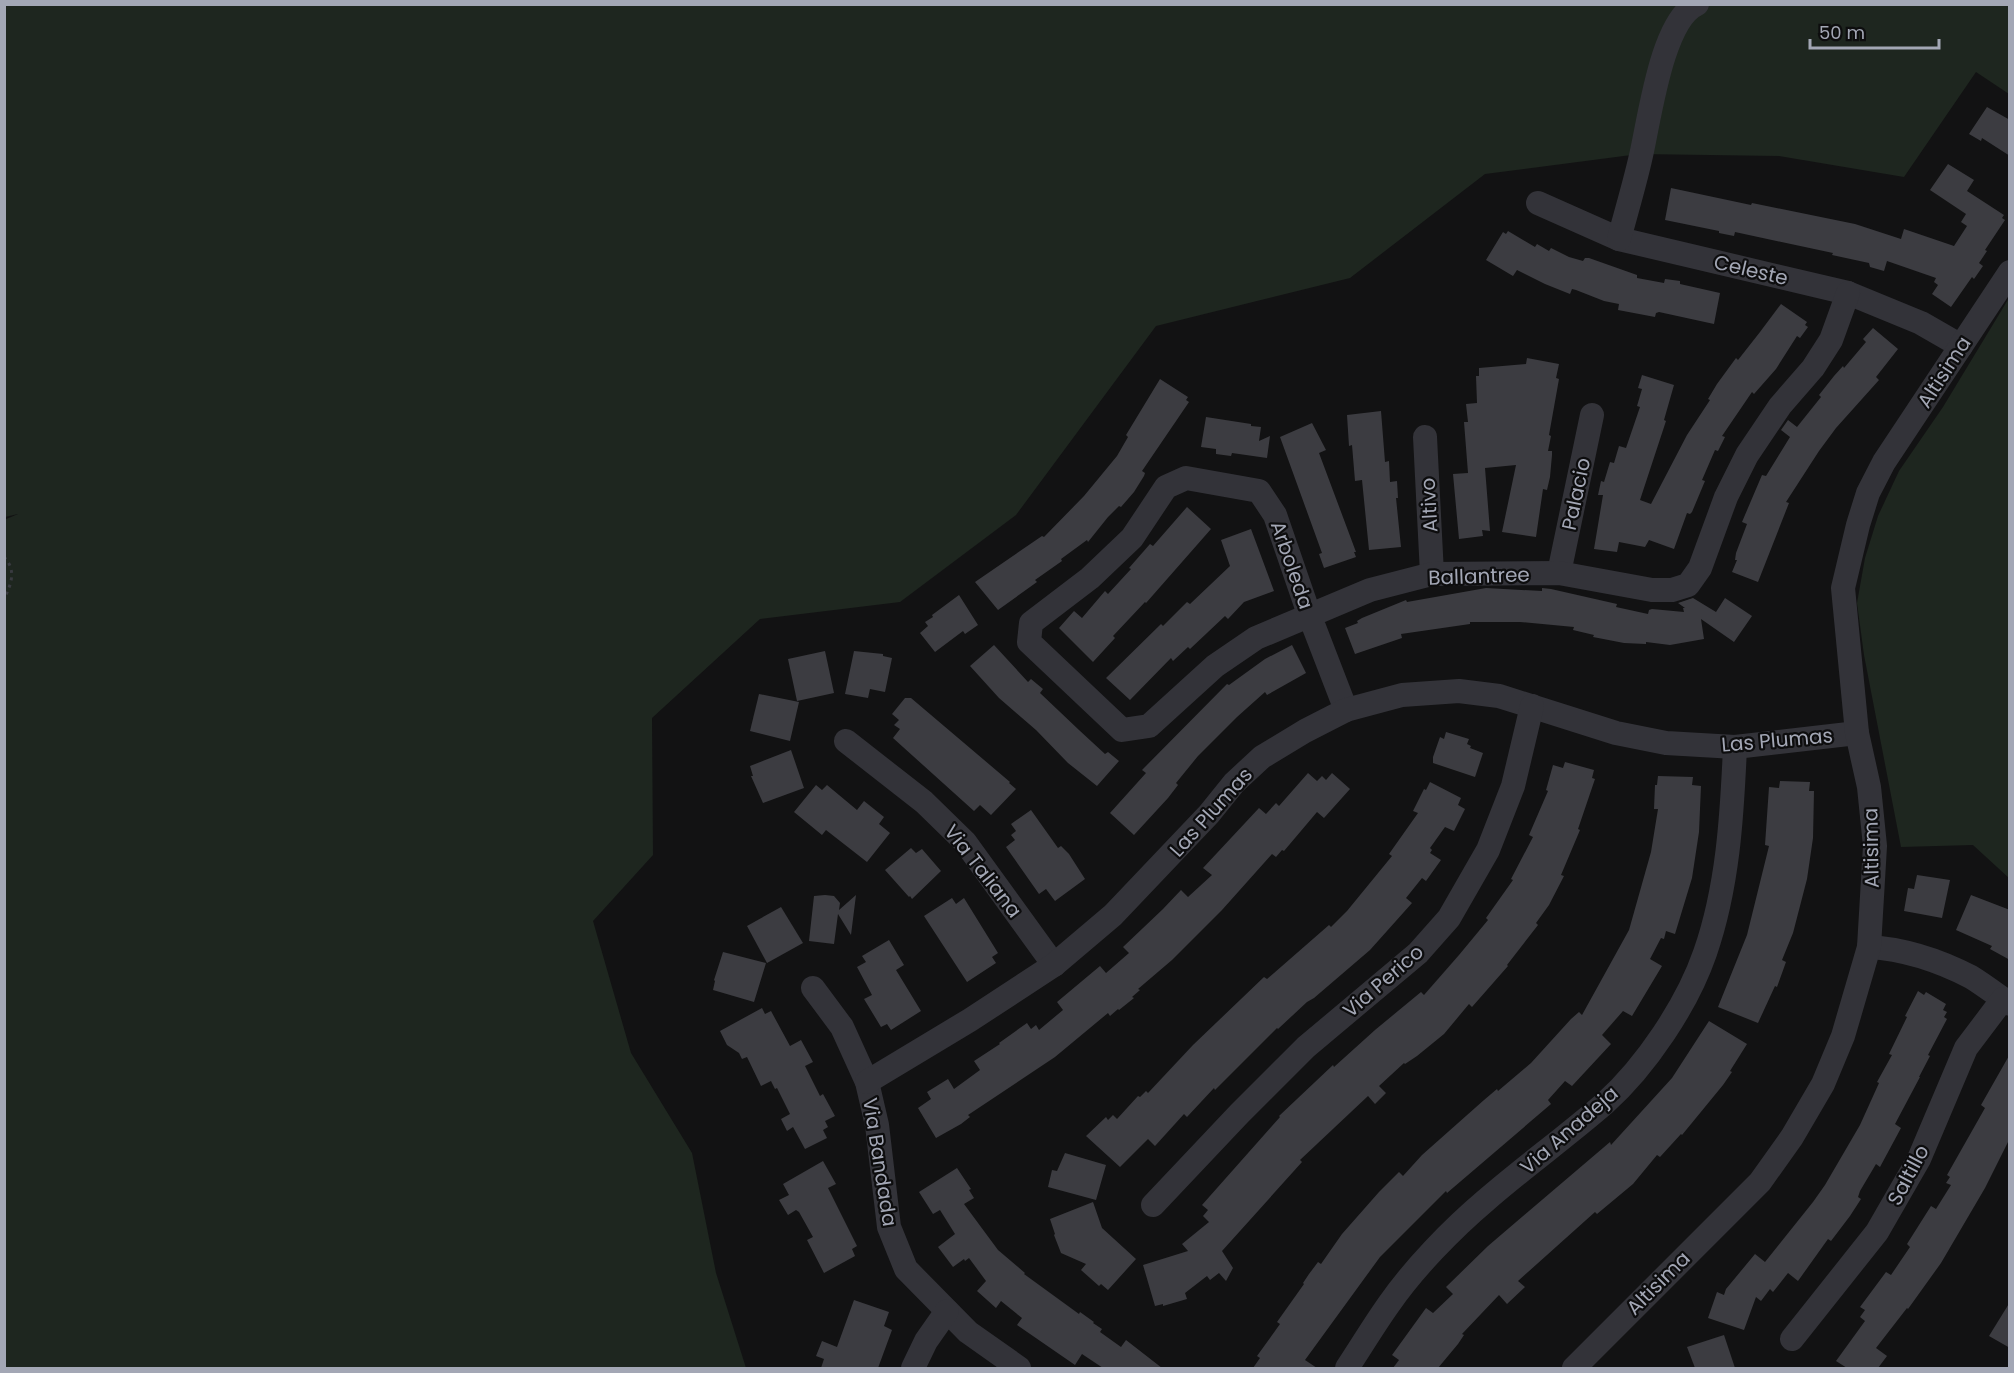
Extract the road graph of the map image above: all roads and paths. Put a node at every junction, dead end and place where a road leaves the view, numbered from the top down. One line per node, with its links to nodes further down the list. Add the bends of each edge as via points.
1 (1697, 4): 3 (street, via 1674,28 1661,61)
2 (1538, 203): 3 (street, Celeste)
3 (1619, 239): 5 (street, Celeste)
4 (2010, 272): 6 (street, Altisima)
5 (1848, 293): 6 (street, Celeste, via 1921,322); 10 (street, Ballantree, via 1831,340 1747,455 1726,497 1700,568 1688,585 1652,590)
6 (1961, 346): 17 (street, Altisima, via 1884,462 1858,525 1843,588)
7 (1592, 415): 10 (street, Palacio)
8 (1425, 437): 11 (street, Altivo)
9 (4, 557): 12 (path, via 13,578)
10 (1560, 573): 11 (street, Ballantree)
11 (1432, 574): 13 (street, Ballantree, via 1370,590)
12 (4, 599)
13 (1309, 614): 14 (street, Ballantree, via 1256,638 1215,666 1149,726 1122,730 1029,642); 14 (street, Arboleda, via 1275,515 1258,490 1186,478 1166,488 1132,538 1090,578); 16 (street, Arboleda)
14 (1031, 623)
15 (1532, 706): 16 (street, Las Plumas, via 1499,696 1459,691 1402,695); 19 (street, Las Plumas, via 1616,733 1666,743); 25 (street, Via Perico, via 1513,786 1488,850 1449,918 1418,953 1306,1047)
16 (1346, 710): 21 (street, Las Plumas, via 1262,757 1113,915)
17 (1857, 734): 19 (street, Las Plumas); 20 (street, Altisima, via 1869,787 1875,846)
18 (846, 741): 21 (street, Via Taliana, via 924,802 965,842)
19 (1735, 747): 31 (street, Via Anadeja, via 1721,899 1704,954 1682,1003 1653,1050 1607,1101 1484,1201 1438,1247 1390,1302)
20 (1869, 947): 23 (street, via 1890,948 1930,960 1971,978); 28 (street, Altisima, via 1843,1036 1823,1084 1792,1137 1760,1182)
21 (1054, 965): 24 (street, Las Plumas)
22 (813, 988): 24 (street, Via Bandada, via 842,1027)
23 (2006, 1002): 27 (street, Saltillo, via 1966,1048 1919,1159 1877,1232)
24 (867, 1082): 26 (street, Via Bandada, via 877,1125 889,1227 906,1269)
25 (1154, 1205)
26 (946, 1311): 29 (street); 30 (street, Via Bandada, via 968,1332)
27 (1792, 1339)
28 (1588, 1364)
29 (913, 1368)
30 (1019, 1368)
31 (1347, 1368)

